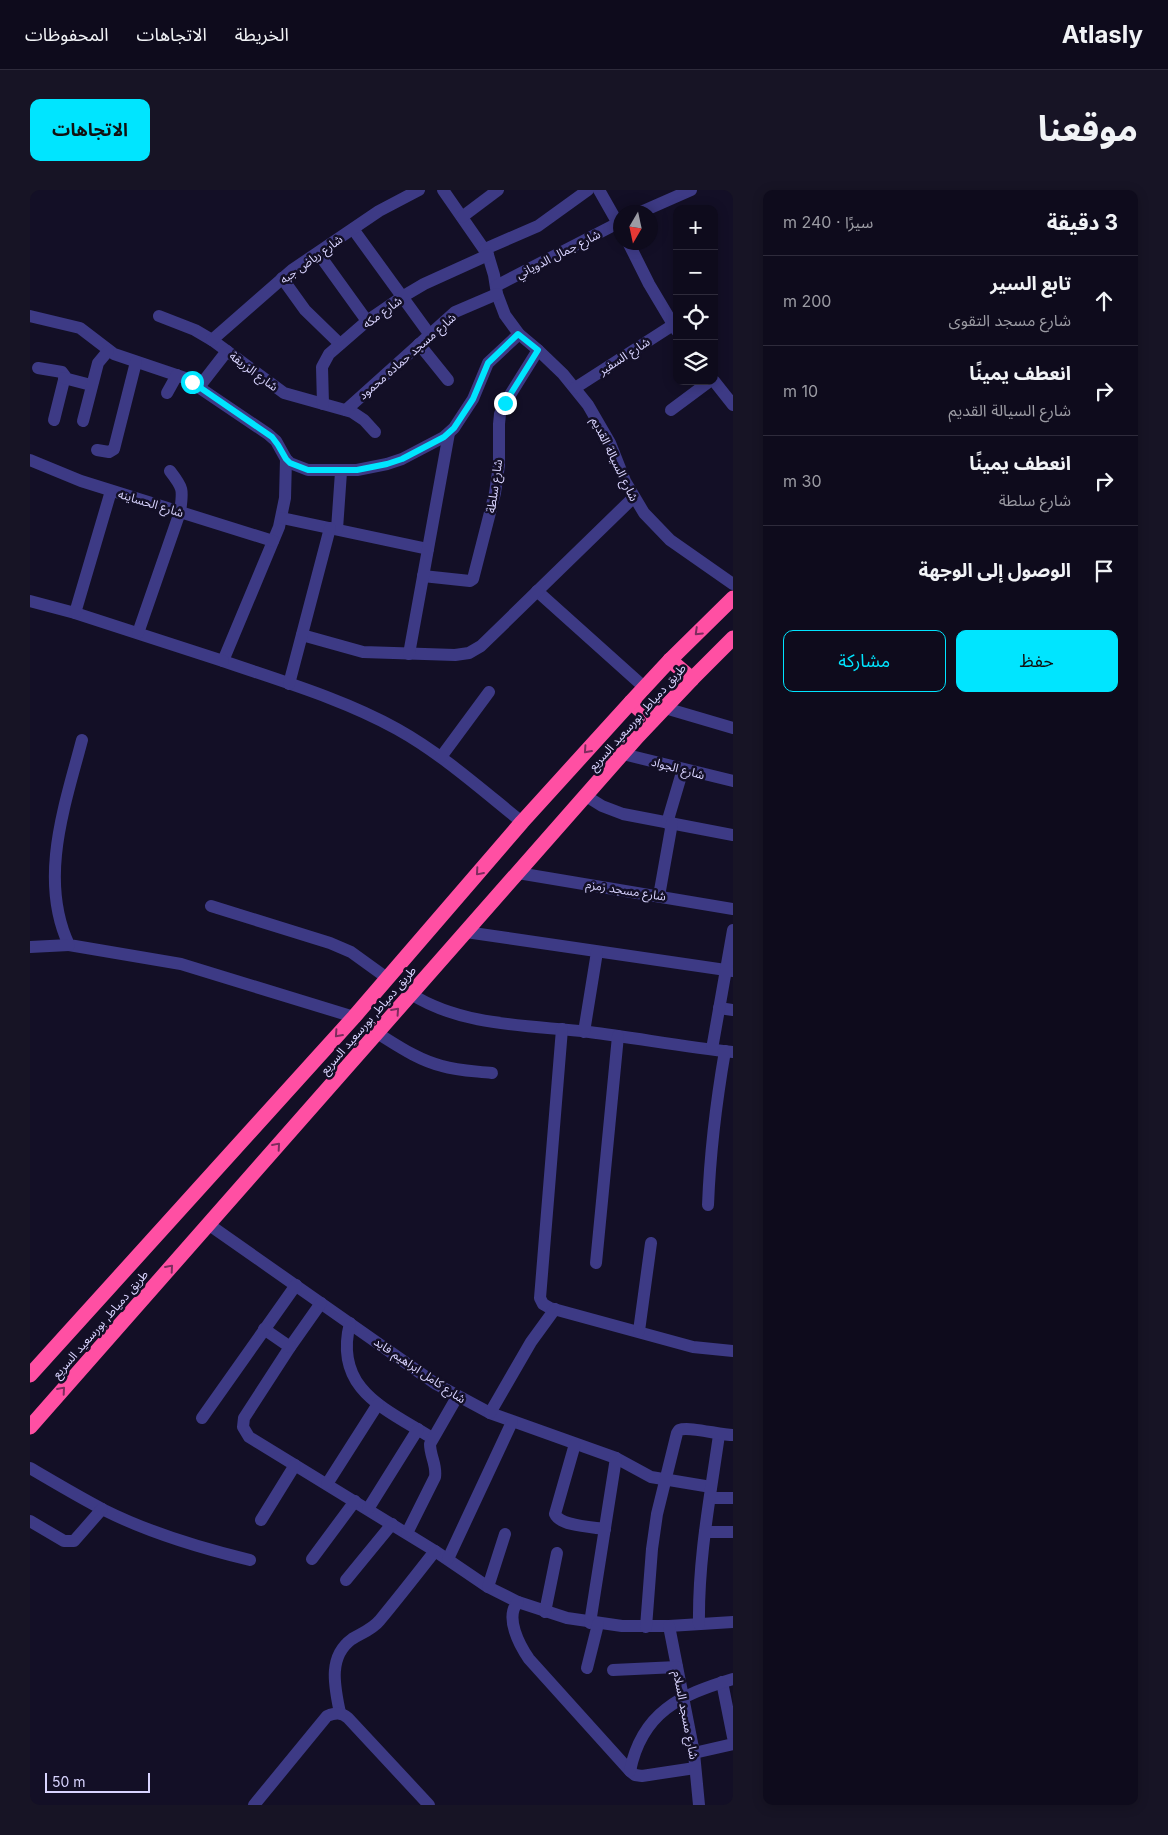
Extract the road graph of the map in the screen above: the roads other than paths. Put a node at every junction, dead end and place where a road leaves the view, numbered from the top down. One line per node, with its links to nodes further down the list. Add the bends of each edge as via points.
1 (419, 190): 11 (street, شارع رياض جبه, via 383,208)
2 (443, 190): 9 (street, شارع السيالة القديم)
3 (498, 190): 9 (street)
4 (588, 190): 13 (street, شارع مكه, via 538,226)
5 (599, 190): 8 (street)
6 (690, 190): 7 (street)
7 (657, 205)
8 (613, 213)
9 (462, 217): 13 (street, شارع السيالة القديم)
10 (613, 228): 16 (street, شارع جمال الدوياني)
11 (353, 229): 14 (street, شارع رياض جبه); 17 (street)
12 (632, 250): 21 (street)
13 (486, 252): 16 (street, شارع السيالة القديم); 17 (street, شارع مكه)
14 (318, 253): 15 (street, شارع رياض جبه); 20 (street)
15 (282, 278): 25 (street, شارع رياض جبه); 26 (street, via 305,310)
16 (497, 290): 23 (street, شارع السيالة القديم, via 505,315); 24 (street, شارع مسجد حماده محمود, via 461,308)
17 (402, 296): 20 (street, شارع مكه); 24 (street)
18 (30, 316): 29 (street, via 80,328)
19 (159, 316): 25 (street, شارع الزريقة)
20 (367, 321): 26 (street, شارع مكه)
21 (673, 325)
22 (673, 329): 40 (street, شارع السفير)
23 (518, 334): 28 (street, شارع السيالة القديم); 49 (street, via 488,363 473,399)
24 (430, 335): 27 (street, شارع مسجد حماده محمود)
25 (212, 340): 30 (street, شارع الزريقة)
26 (340, 344): 42 (street, شارع مكه, via 323,362)
27 (419, 344): 35 (street); 44 (street, شارع مسجد حماده محمود)
28 (538, 350): 40 (street, شارع السيالة القديم); 62 (street, شارع سلطة, via 500,414 495,493 474,577 470,581)
29 (108, 351): 31 (street); 36 (street, via 98,363)
30 (228, 351): 39 (street); 42 (street, شارع الزريقة, via 284,393)
31 (136, 362): 33 (street); 50 (street, via 114,450)
32 (38, 368): 34 (street, via 62,372)
33 (178, 375): 39 (street); 41 (street)
34 (64, 378): 36 (street); 46 (street)
35 (448, 380)
36 (91, 385): 47 (street)
37 (706, 385): 45 (street)
38 (716, 385): 43 (street)
39 (199, 387): 51 (street, via 272,437)
40 (575, 388): 56 (street, شارع السيالة القديم, via 600,424)
41 (167, 393)
42 (322, 404): 44 (street, شارع الزريقة)
43 (733, 405)
44 (346, 410): 48 (street, شارع الزريقة, via 359,415)
45 (671, 410)
46 (54, 420)
47 (83, 421)
48 (375, 432)
49 (449, 433): 54 (street, via 402,459 372,468); 61 (street)
50 (97, 450)
51 (286, 459): 54 (street, via 301,469); 58 (street)
52 (30, 460): 55 (street, شارع الحساينه)
53 (170, 471): 57 (street, via 182,488)
54 (341, 472): 59 (street)
55 (111, 491): 57 (street, شارع الحساينه); 67 (street)
56 (633, 498): 63 (street, شارع السيالة القديم, via 670,540); 64 (street)
57 (180, 512): 60 (street, شارع الحساينه); 68 (street)
58 (282, 518): 59 (street); 60 (street)
59 (334, 529): 61 (street); 69 (street)
60 (273, 541): 74 (street)
61 (428, 549): 62 (street)
62 (423, 576): 72 (street)
63 (733, 584)
64 (537, 591): 72 (street, via 476,650 462,655); 77 (street)
65 (733, 598): 73 (highway, طريق دمياط, بورسعيد السريع, one-way to 73)
66 (30, 601): 67 (street)
67 (74, 613): 68 (street)
68 (138, 633): 74 (street)
69 (302, 635): 72 (street, via 362,652); 76 (street)
70 (733, 638): 71 (highway, طريق دمياط, بورسعيد السريع)
71 (727, 651): 75 (highway, طريق دمياط, بورسعيد السريع)
72 (409, 654)
73 (670, 660): 75 (highway); 77 (highway, طريق دمياط, بورسعيد السريع)
74 (223, 661): 76 (street)
75 (692, 679): 80 (highway, طريق دمياط, بورسعيد السريع)
76 (289, 684): 85 (street, via 371,715)
77 (644, 688): 79 (highway, طريق دمياط, بورسعيد السريع)
78 (489, 692): 85 (street)
79 (631, 702): 81 (highway); 89 (highway, طريق دمياط, بورسعيد السريع, one-way to 89)
80 (665, 708): 81 (highway, طريق دمياط, بورسعيد السريع); 82 (street)
81 (652, 721): 84 (highway, طريق دمياط, بورسعيد السريع)
82 (733, 728)
83 (82, 740): 98 (street, via 54,860 58,912)
84 (623, 754): 86 (street, شارع الجواد); 88 (highway, طريق دمياط, بورسعيد السريع)
85 (440, 758): 89 (street)
86 (683, 770): 87 (street, شارع الجواد); 90 (street)
87 (733, 782)
88 (586, 796): 90 (street, via 617,812); 92 (highway, طريق دمياط, بورسعيد السريع)
89 (522, 822): 102 (highway, طريق دمياط, بورسعيد السريع, one-way to 102)
90 (670, 823): 91 (street); 93 (street)
91 (733, 835)
92 (518, 873): 93 (street, شارع مسجد زمزم); 97 (highway, طريق دمياط, بورسعيد السريع)
93 (659, 896): 95 (street, شارع مسجد زمزم)
94 (211, 906): 102 (street, via 330,943 351,952)
95 (733, 909)
96 (733, 930): 101 (street)
97 (466, 932): 100 (street); 103 (highway, طريق دمياط, بورسعيد السريع)
98 (69, 944): 99 (street); 106 (street, via 181,964)
99 (30, 947)
100 (597, 952): 101 (street); 108 (street)
101 (729, 971): 104 (street)
102 (387, 978): 106 (highway, طريق دمياط, بورسعيد السريع)
103 (411, 994): 107 (street, via 438,1009 475,1020); 109 (highway, طريق دمياط, بورسعيد السريع, one-way to 103)
104 (719, 1008): 105 (street); 111 (street)
105 (733, 1010)
106 (354, 1016): 126 (highway, طريق دمياط, بورسعيد السريع, one-way to 126)
107 (562, 1029): 108 (street); 120 (street, via 539,1291 543,1304)
108 (584, 1032): 110 (street)
109 (377, 1033): 113 (street, via 427,1062); 115 (highway, طريق دمياط, بورسعيد السريع, one-way to 109)
110 (618, 1036): 111 (street); 117 (street)
111 (712, 1049): 112 (street)
112 (729, 1052): 114 (street, via 716,1100)
113 (492, 1073)
114 (708, 1206)
115 (208, 1224): 118 (street, شارع كامل ابراهيم فايد); 132 (highway, طريق دمياط, بورسعيد السريع, one-way to 115)
116 (651, 1243): 123 (street)
117 (596, 1263)
118 (296, 1285): 119 (street, شارع كامل ابراهيم فايد); 122 (street)
119 (321, 1303): 121 (street, شارع كامل ابراهيم فايد); 124 (street)
120 (555, 1309): 123 (street); 129 (street, via 531,1342)
121 (350, 1324): 127 (street, شارع كامل ابراهيم فايد); 128 (street, via 346,1349 348,1362 359,1386)
122 (264, 1329): 124 (street); 130 (street)
123 (639, 1331): 125 (street, via 692,1346)
124 (290, 1347): 139 (street, via 248,1412 242,1427 249,1438)
125 (733, 1351)
126 (30, 1375)
127 (456, 1396): 129 (street, شارع كامل ابراهيم فايد); 136 (street)
128 (378, 1404): 133 (street); 142 (street)
129 (490, 1413): 131 (street, شارع كامل ابراهيم فايد)
130 (202, 1418)
131 (512, 1422): 137 (street, شارع كامل ابراهيم فايد); 159 (street)
132 (30, 1427)
133 (418, 1429): 136 (street); 147 (street)
134 (719, 1435): 135 (street); 141 (street, via 686,1428 679,1430); 143 (street)
135 (733, 1435)
136 (432, 1438): 154 (street, via 430,1450 435,1463 435,1477)
137 (575, 1444): 138 (street, شارع كامل ابراهيم فايد); 151 (street, via 556,1518)
138 (616, 1458): 141 (street, شارع كامل ابراهيم فايد, via 644,1474); 151 (street)
139 (295, 1465): 142 (street); 148 (street)
140 (30, 1468): 146 (street)
141 (665, 1480): 143 (street, شارع كامل ابراهيم فايد); 169 (street, via 652,1549)
142 (327, 1484): 145 (street)
143 (711, 1492): 144 (street, شارع كامل ابراهيم فايد); 152 (street)
144 (733, 1498)
145 (355, 1501): 147 (street); 158 (street)
146 (102, 1509): 149 (street, via 74,1541 69,1542); 160 (street, via 177,1540)
147 (368, 1510): 150 (street)
148 (261, 1520)
149 (30, 1521)
150 (392, 1524): 154 (street); 161 (street)
151 (605, 1529): 166 (street)
152 (705, 1532): 153 (street); 167 (street, via 698,1593)
153 (733, 1532)
154 (407, 1533): 156 (street)
155 (505, 1534): 162 (street)
156 (435, 1551): 159 (street); 176 (street, via 379,1621 343,1648 334,1677)
157 (556, 1554): 164 (street)
158 (312, 1559)
159 (448, 1559): 162 (street)
160 (250, 1560)
161 (346, 1580)
162 (488, 1587): 163 (street)
163 (518, 1602): 164 (street); 181 (street, via 513,1628 519,1644)
164 (545, 1612): 166 (street)
165 (733, 1622): 167 (street)
166 (594, 1623): 169 (street); 171 (street)
167 (699, 1624): 168 (street)
168 (669, 1626): 169 (street); 170 (street, شارع مسجد السلام)
169 (646, 1627)
170 (676, 1667): 172 (street); 174 (street, شارع مسجد السلام)
171 (587, 1668)
172 (613, 1670)
173 (728, 1680): 174 (street); 175 (street)
174 (683, 1698): 179 (street, شارع مسجد السلام); 181 (street, via 658,1714 648,1726 639,1740)
175 (730, 1706): 177 (street)
176 (340, 1713): 182 (street, via 327,1716); 183 (street)
177 (733, 1737)
178 (733, 1744): 179 (street)
179 (694, 1753): 180 (street, شارع مسجد السلام)
180 (696, 1768): 181 (street, via 642,1776); 184 (street, شارع مسجد السلام)
181 (630, 1771)
182 (254, 1805)
183 (429, 1805)
184 (699, 1805)

